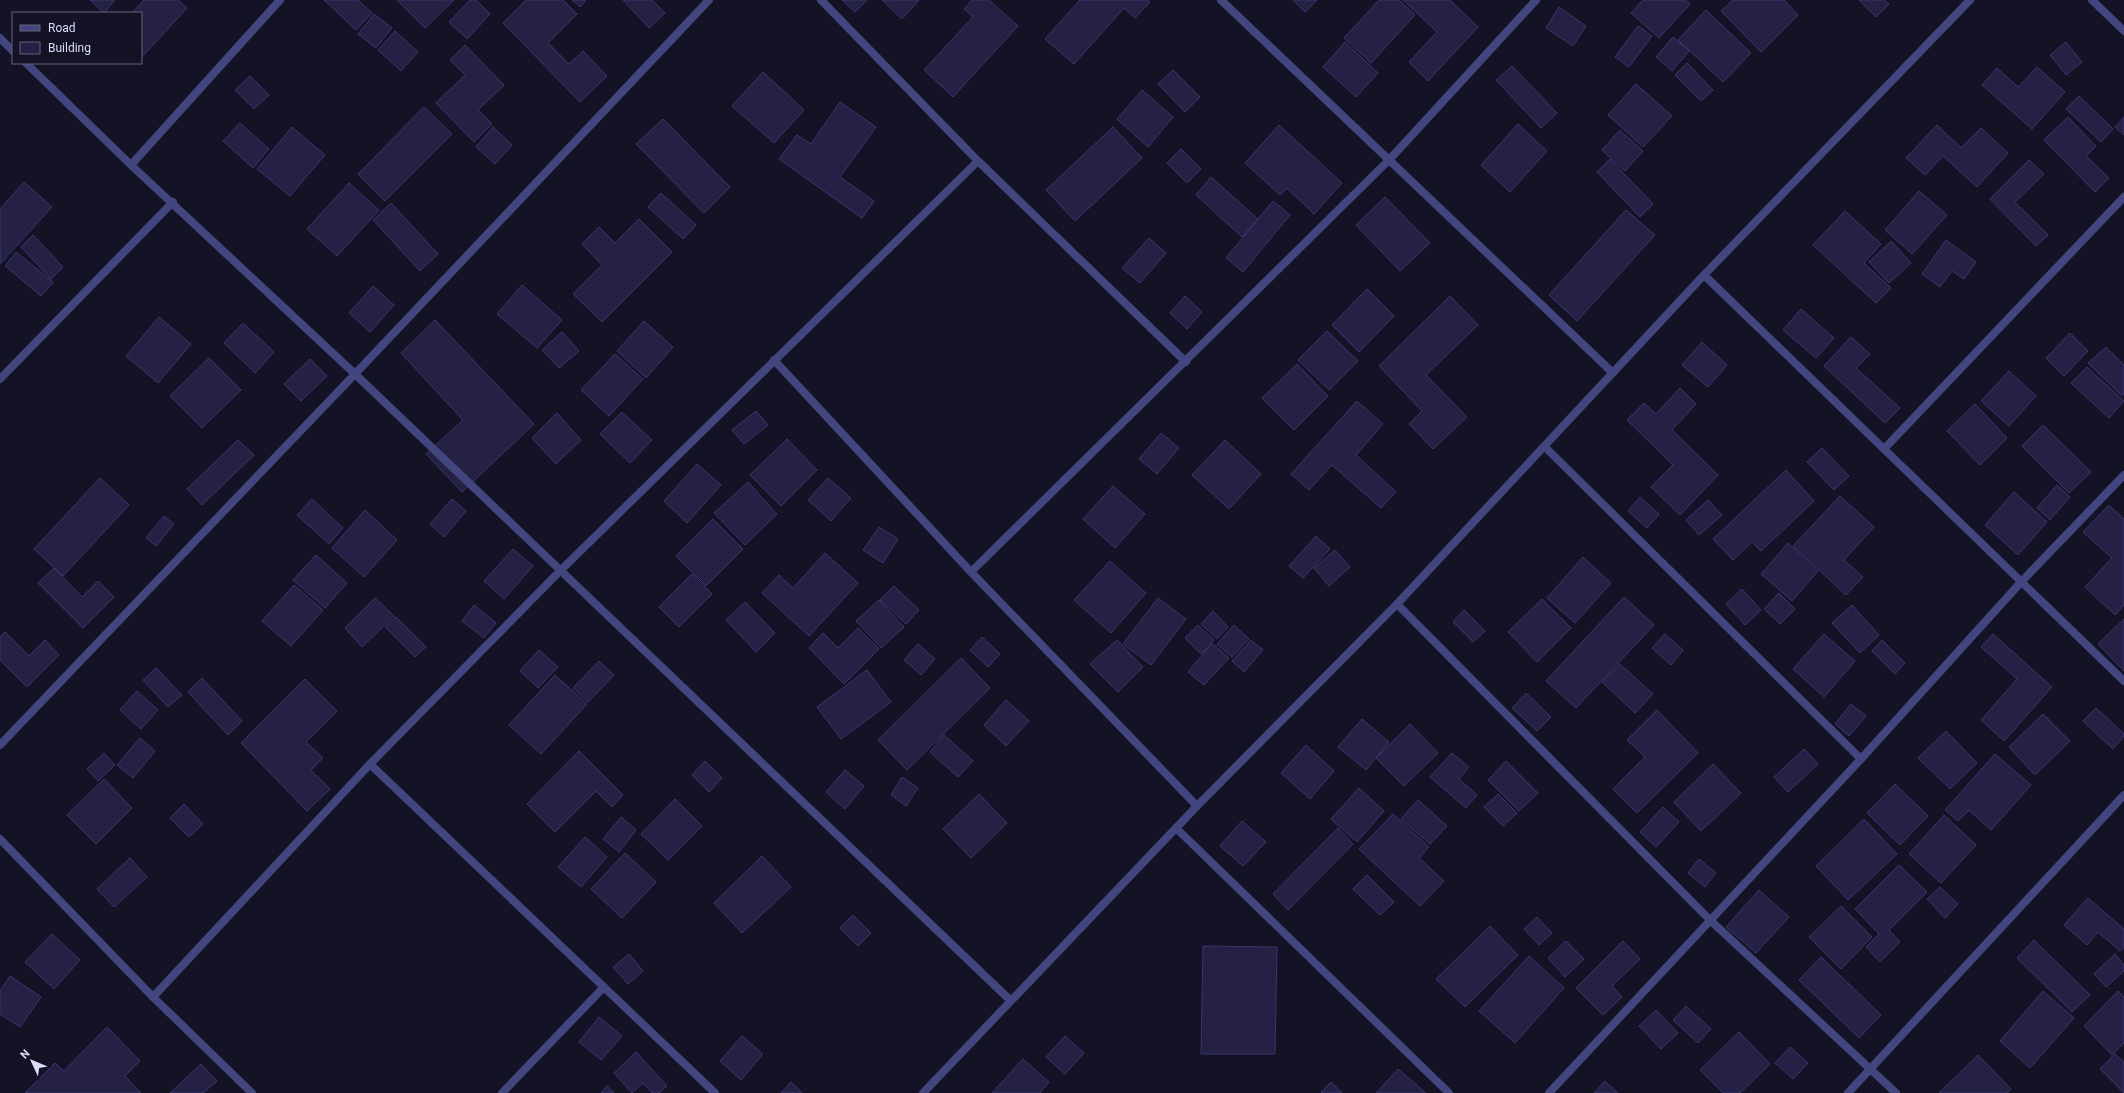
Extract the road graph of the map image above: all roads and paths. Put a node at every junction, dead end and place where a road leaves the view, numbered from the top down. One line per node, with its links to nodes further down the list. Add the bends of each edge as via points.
1 (280, 0): 14 (street)
2 (709, 0): 21 (street)
3 (821, 0): 13 (street)
4 (1221, 0): 12 (street)
5 (1536, 0): 12 (street)
6 (1970, 0): 17 (street)
7 (2092, 0): 8 (street)
8 (2124, 31)
9 (0, 38): 10 (street)
10 (12, 50)
11 (27, 64): 14 (street)
12 (1390, 159): 19 (street); 20 (street)
13 (978, 162): 18 (street); 19 (street)
14 (131, 165): 16 (street)
15 (2124, 197): 24 (street)
16 (173, 202): 21 (street); 22 (street)
17 (1704, 275): 20 (street); 24 (street)
18 (774, 360): 26 (street); 27 (street)
19 (1186, 362): 27 (street)
20 (1613, 373): 23 (street)
21 (355, 374): 26 (street); 31 (street)
22 (0, 378)
23 (1545, 447): 29 (street); 32 (street)
24 (1884, 449): 28 (street)
25 (2124, 475): 28 (street)
26 (560, 571): 33 (street); 41 (street)
27 (971, 572): 35 (street)
28 (2022, 581): 30 (street); 32 (street)
29 (1397, 604): 35 (street); 38 (street)
30 (2124, 681)
31 (0, 745)
32 (1861, 759): 38 (street)
33 (370, 764): 39 (street); 40 (street)
34 (2124, 795): 42 (street)
35 (1197, 806): 36 (street)
36 (1176, 828): 41 (street); 47 (street)
37 (0, 839): 40 (street)
38 (1710, 920): 42 (street); 48 (street)
39 (604, 988): 44 (street); 45 (street)
40 (152, 997): 43 (street)
41 (1010, 1000): 46 (street)
42 (1870, 1070): 49 (street); 50 (street)
43 (252, 1093)
44 (502, 1093)
45 (715, 1093)
46 (923, 1093)
47 (1449, 1093)
48 (1549, 1093)
49 (1848, 1093)
50 (1896, 1093)

